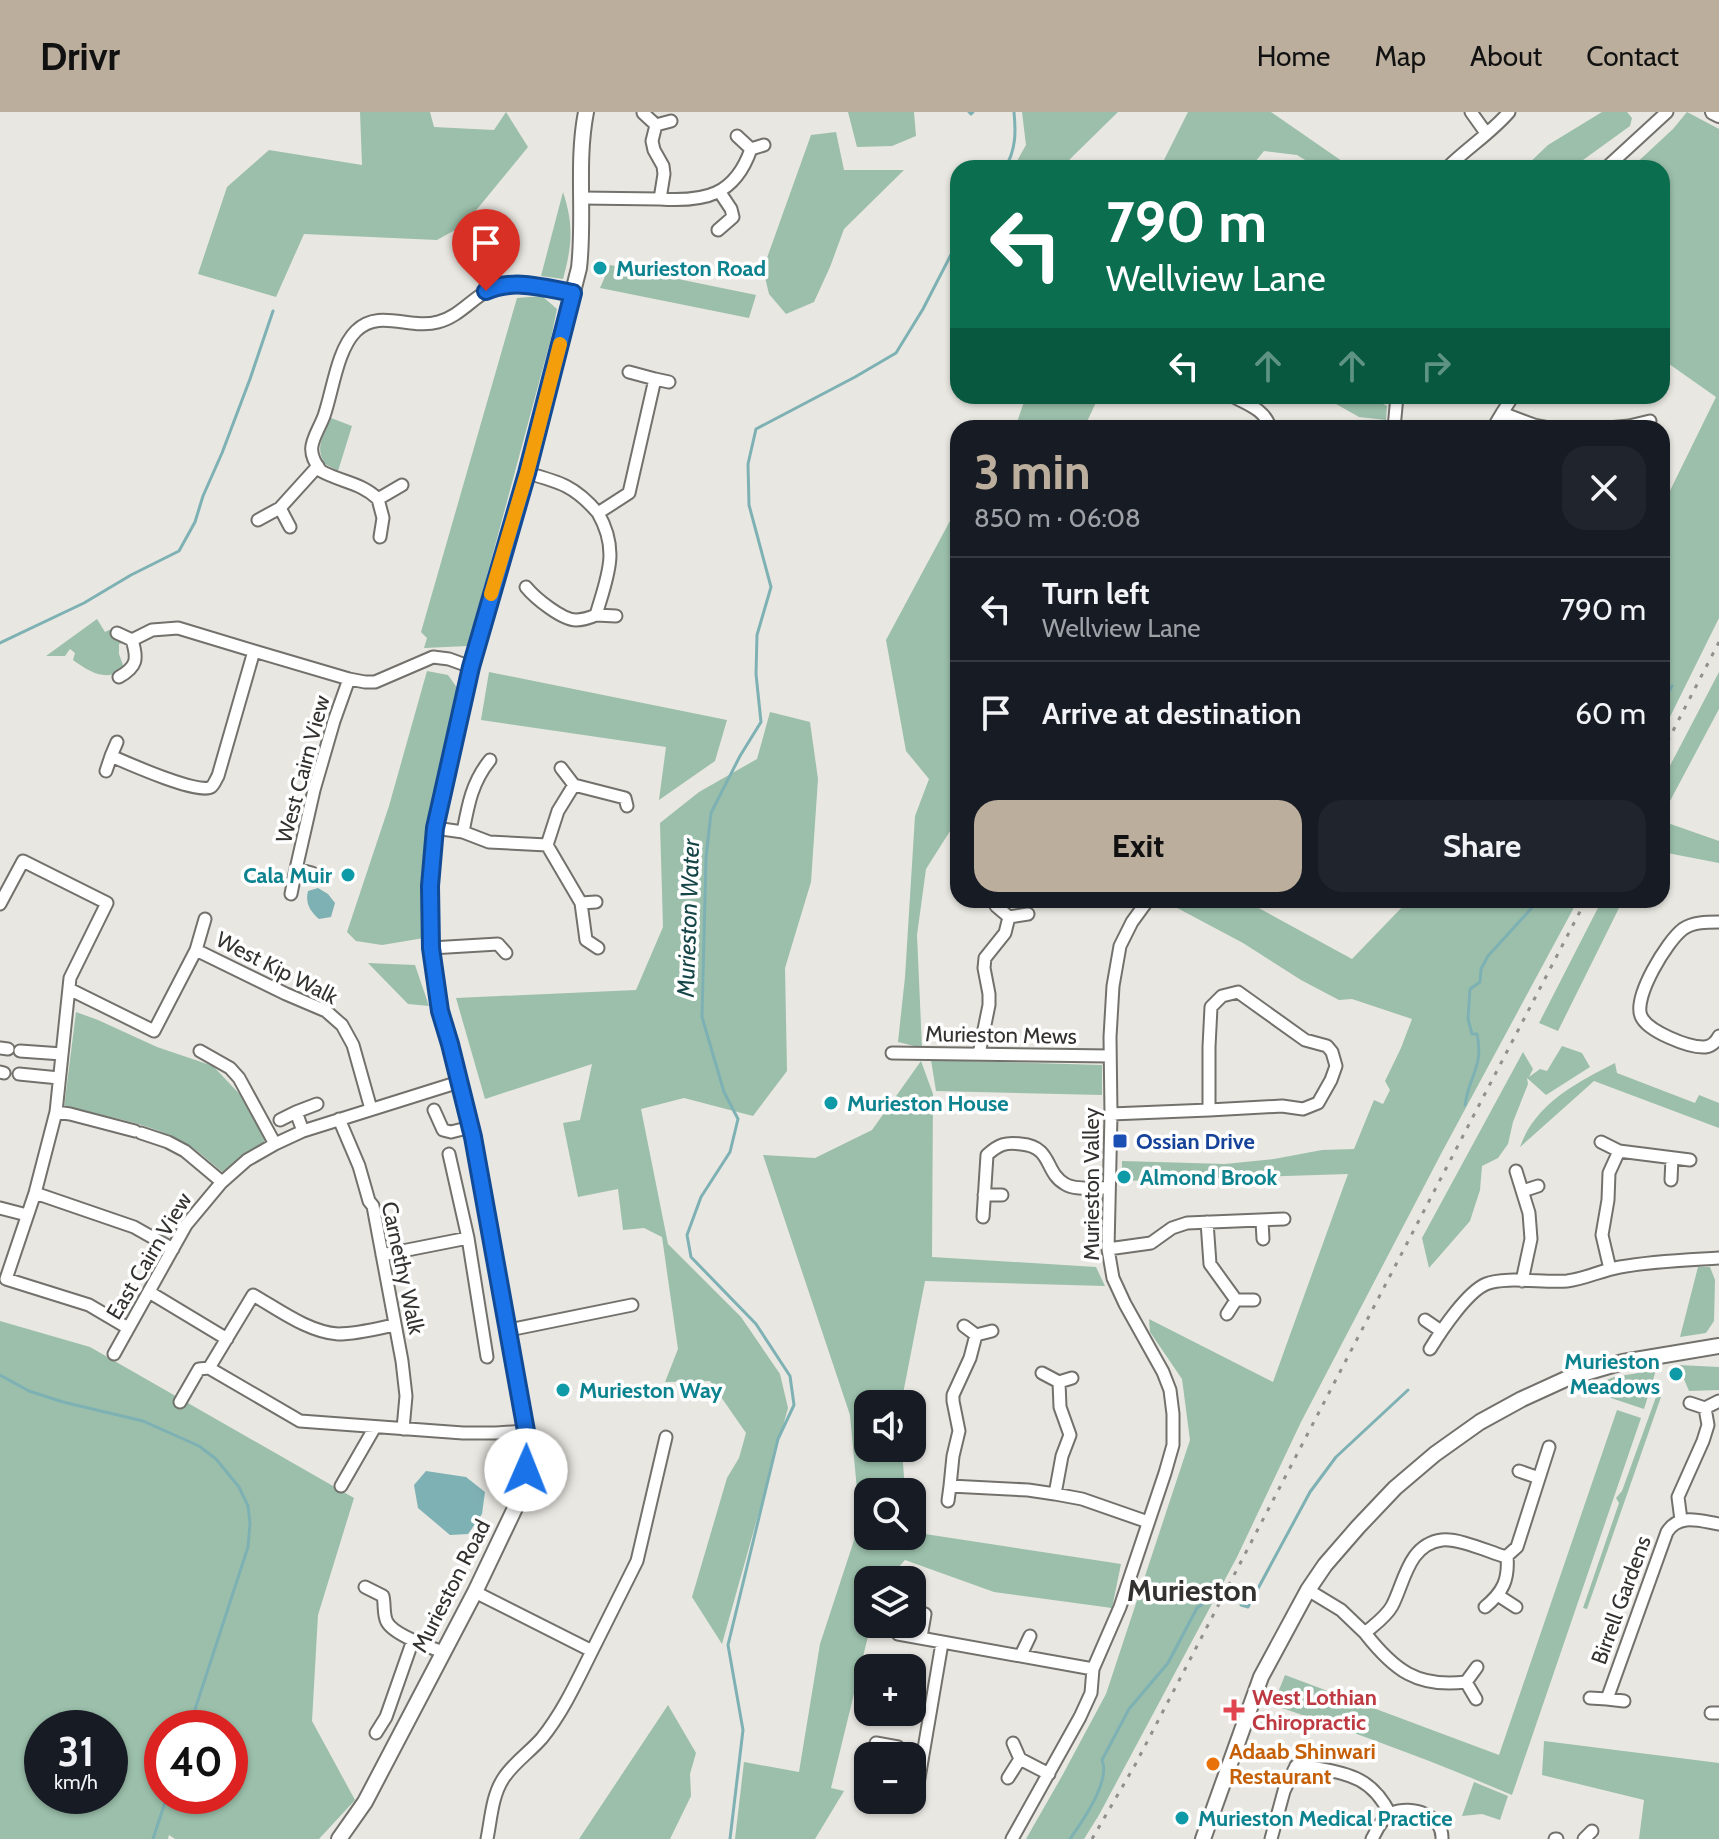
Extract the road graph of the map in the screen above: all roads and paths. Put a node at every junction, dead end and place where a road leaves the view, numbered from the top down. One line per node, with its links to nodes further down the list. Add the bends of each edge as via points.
1 (586, 112): 17 (street, Murieston Road)
2 (1471, 112): 10 (street)
3 (1509, 112): 10 (street)
4 (1667, 112): 15 (street)
5 (1713, 112): 7 (street)
6 (643, 113): 9 (street)
7 (1719, 115)
8 (671, 121): 9 (street)
9 (656, 125): 18 (street, via 652,141 664,174)
10 (1486, 133): 14 (street)
11 (737, 136): 13 (street)
12 (764, 145): 13 (street)
13 (751, 149): 16 (street, via 737,177)
14 (1456, 160)
15 (1615, 160)
16 (719, 191): 18 (street, via 689,201); 19 (street, via 733,217)
17 (581, 198): 18 (street); 20 (street, Murieston Road, via 581,249)
18 (660, 199)
19 (718, 230)
20 (573, 293): 30 (street, via 513,283 486,291 442,321 420,325 378,320 362,326 344,350 311,442); 31 (street, Murieston Road)
21 (629, 372): 22 (street)
22 (655, 379): 23 (street); 35 (street, via 629,493)
23 (669, 382)
24 (1246, 404): 27 (street)
25 (1508, 404): 26 (street)
26 (1502, 413): 28 (street); 29 (street)
27 (1268, 420)
28 (1498, 420)
29 (1521, 420)
30 (318, 466): 33 (street); 34 (street)
31 (527, 473): 35 (street, via 582,495); 45 (street, Murieston Road)
32 (402, 485): 33 (street)
33 (378, 499): 38 (street)
34 (280, 508): 36 (street); 37 (street)
35 (598, 513): 40 (street, via 611,545)
36 (258, 520)
37 (290, 527)
38 (380, 537)
39 (529, 596): 40 (street, via 573,621)
40 (596, 615): 41 (street)
41 (616, 616)
42 (117, 633): 43 (street)
43 (132, 640): 44 (street, West Cairn View, via 152,630 178,628); 46 (street, via 135,664)
44 (254, 651): 47 (street, West Cairn View); 49 (street, via 213,786 200,788 159,776)
45 (471, 667): 47 (street, West Cairn View, via 433,657 375,682); 55 (street, Murieston Road)
46 (119, 677)
47 (349, 679): 58 (street, West Cairn View)
48 (117, 742): 49 (street)
49 (111, 756): 52 (street)
50 (490, 760): 56 (street, via 476,768)
51 (561, 768): 53 (street)
52 (106, 771)
53 (574, 785): 54 (street); 57 (street)
54 (626, 799)
55 (435, 828): 56 (street); 71 (street, Murieston Road)
56 (463, 832): 57 (street, via 489,842)
57 (547, 845): 62 (street)
58 (296, 869): 59 (street, West Cairn View); 60 (street, West Cairn View)
59 (312, 873)
60 (291, 894)
61 (596, 902): 62 (street)
62 (581, 903): 72 (street, via 583,943)
63 (0, 904): 74 (street, via 23,861 107,903)
64 (998, 908): 67 (street)
65 (1142, 908): 81 (street, Murieston Valley, via 1120,946)
66 (1028, 914): 67 (street)
67 (1009, 917): 80 (street, via 1005,933 985,958 989,1005)
68 (205, 919): 73 (street)
69 (1719, 922): 75 (street, via 1683,929 1654,968 1638,1008 1649,1027 1694,1046 1708,1047)
70 (503, 944): 71 (street)
71 (431, 948): 84 (street, Murieston Road, via 440,1011)
72 (598, 948)
73 (196, 950): 74 (street, West Kip Walk, via 154,1031); 86 (street, West Kip Walk, via 326,1011 342,1025)
74 (69, 989): 79 (street)
75 (1719, 1036)
76 (10, 1049): 79 (street)
77 (200, 1051): 97 (street, via 239,1078)
78 (892, 1053): 80 (street, Murieston Mews)
79 (62, 1054): 83 (street)
80 (979, 1054): 81 (street, Murieston Mews)
81 (1110, 1056): 91 (street, Murieston Valley)
82 (19, 1074): 83 (street)
83 (59, 1078): 89 (street)
84 (459, 1082): 86 (street, East Cairn View); 94 (street, Murieston Road)
85 (317, 1104): 90 (street)
86 (371, 1109): 92 (street, East Cairn View)
87 (434, 1110): 94 (street, via 443,1130)
88 (1209, 1110): 88 (street, via 1211,1007 1222,996 1238,992 1305,1040 1332,1052 1336,1066 1318,1103 1303,1109); 91 (street)
89 (56, 1112): 104 (street, East Cairn View, via 168,1142); 108 (street)
90 (296, 1112): 93 (street); 95 (street)
91 (1111, 1114): 106 (street, Murieston Valley)
92 (339, 1119): 95 (street, East Cairn View); 121 (street, Carnethy Walk, via 373,1206)
93 (280, 1120)
94 (471, 1127): 134 (street, Murieston Road)
95 (303, 1131): 97 (street, East Cairn View)
96 (1601, 1142): 98 (street)
97 (275, 1144): 104 (street, East Cairn View)
98 (1619, 1151): 100 (street); 123 (street, via 1609,1173 1602,1235)
99 (449, 1154): 117 (street)
100 (1672, 1158): 101 (street); 103 (street)
101 (1690, 1160)
102 (1516, 1171): 107 (street)
103 (1671, 1180)
104 (222, 1182): 119 (street, East Cairn View)
105 (1538, 1186): 107 (street)
106 (1109, 1188): 109 (street, via 1064,1184 1038,1148 1009,1143 987,1155); 120 (street, Murieston Valley)
107 (1523, 1191): 124 (street, via 1531,1239)
108 (35, 1193): 112 (street); 119 (street, via 134,1227)
109 (984, 1195): 110 (street); 113 (street)
110 (1002, 1195)
111 (0, 1208): 112 (street)
112 (27, 1215): 133 (street, via 6,1279 89,1305)
113 (983, 1217)
114 (1284, 1219): 115 (street)
115 (1262, 1221): 116 (street); 118 (street)
116 (1207, 1222): 120 (street, via 1172,1228 1151,1243); 126 (street, via 1210,1264)
117 (468, 1238): 121 (street); 142 (street)
118 (1263, 1239)
119 (173, 1249): 125 (street, East Cairn View)
120 (1108, 1249): 163 (street, Murieston Valley, via 1113,1278 1170,1390 1173,1445)
121 (382, 1255): 131 (street, Carnethy Walk)
122 (1719, 1258): 123 (street)
123 (1610, 1269): 124 (street, via 1565,1281)
124 (1522, 1281): 136 (street, via 1488,1283 1474,1291)
125 (149, 1292): 133 (street, East Cairn View); 138 (street)
126 (1236, 1300): 127 (street); 129 (street)
127 (1254, 1300)
128 (623, 1303): 134 (street)
129 (1227, 1314)
130 (1425, 1320): 136 (street)
131 (394, 1325): 138 (street, via 337,1334 310,1326 253,1295); 152 (street, Carnethy Walk, via 406,1396)
132 (964, 1326): 137 (street)
133 (128, 1328): 141 (street, East Cairn View)
134 (509, 1330): 153 (street, Murieston Road)
135 (992, 1331): 137 (street)
136 (1441, 1331): 140 (street)
137 (976, 1335): 159 (street, via 953,1395 959,1431)
138 (227, 1339): 143 (street)
139 (1719, 1346): 167 (street, via 1594,1369 1480,1422 1395,1488)
140 (1430, 1349)
141 (114, 1354)
142 (487, 1357)
143 (209, 1368): 148 (street, via 199,1369); 151 (street, via 300,1421)
144 (1042, 1373): 146 (street)
145 (1072, 1378): 146 (street)
146 (1059, 1382): 160 (street, via 1060,1407 1070,1435)
147 (1719, 1401): 150 (street)
148 (180, 1402)
149 (1690, 1403): 150 (street)
150 (1705, 1408): 162 (street, Birrell Gardens, via 1708,1425 1678,1497)
151 (375, 1427): 152 (street); 158 (street)
152 (403, 1429): 153 (street)
153 (526, 1431): 168 (street, Murieston Road, via 526,1470 516,1506)
154 (660, 1444): 177 (street, via 637,1561)
155 (1549, 1447): 157 (street)
156 (1519, 1471): 157 (street)
157 (1539, 1478): 165 (street, via 1517,1547)
158 (341, 1486)
159 (950, 1486): 160 (street); 161 (street)
160 (1055, 1494): 163 (street)
161 (948, 1501)
162 (1681, 1520): 164 (street, Birrell Gardens); 185 (street, Birrell Gardens, via 1667,1532)
163 (1148, 1522): 181 (street, Murieston Valley)
164 (1719, 1524)
165 (1507, 1556): 169 (street); 172 (street, via 1443,1540 1430,1545 1412,1560 1390,1610)
166 (365, 1587): 175 (street, via 383,1596 386,1621)
167 (1308, 1590): 172 (street); 197 (street, via 1261,1677)
168 (475, 1592): 177 (street); 178 (street, Murieston Road)
169 (1499, 1596): 170 (street); 171 (street)
170 (1485, 1607)
171 (1516, 1607)
172 (1365, 1633): 182 (street, via 1410,1677)
173 (1030, 1636): 179 (street)
174 (924, 1638): 176 (street)
175 (413, 1640): 178 (street); 187 (street)
176 (942, 1643): 179 (street); 188 (street)
177 (592, 1651): 195 (street, via 541,1738 502,1780)
178 (443, 1652): 194 (street, Murieston Road, via 365,1802)
179 (1021, 1655): 181 (street)
180 (1477, 1667): 182 (street)
181 (1093, 1669): 191 (street, Murieston Valley, via 1091,1693)
182 (1466, 1682): 184 (street)
183 (1590, 1698): 185 (street, Birrell Gardens)
184 (1476, 1699)
185 (1607, 1699): 186 (street, Birrell Gardens)
186 (1624, 1701)
187 (376, 1733)
188 (921, 1742)
189 (1013, 1743): 190 (street)
190 (1020, 1759): 191 (street); 192 (street)
191 (1049, 1774): 196 (street, Murieston Valley)
192 (1008, 1778)
193 (1390, 1814): 198 (street, via 1379,1795 1352,1775 1296,1766); 199 (street); 200 (street, via 1428,1816 1438,1822)
194 (339, 1839)
195 (487, 1839)
196 (1012, 1839)
197 (1203, 1839)
198 (1271, 1839)
199 (1372, 1839)
200 (1442, 1839)

